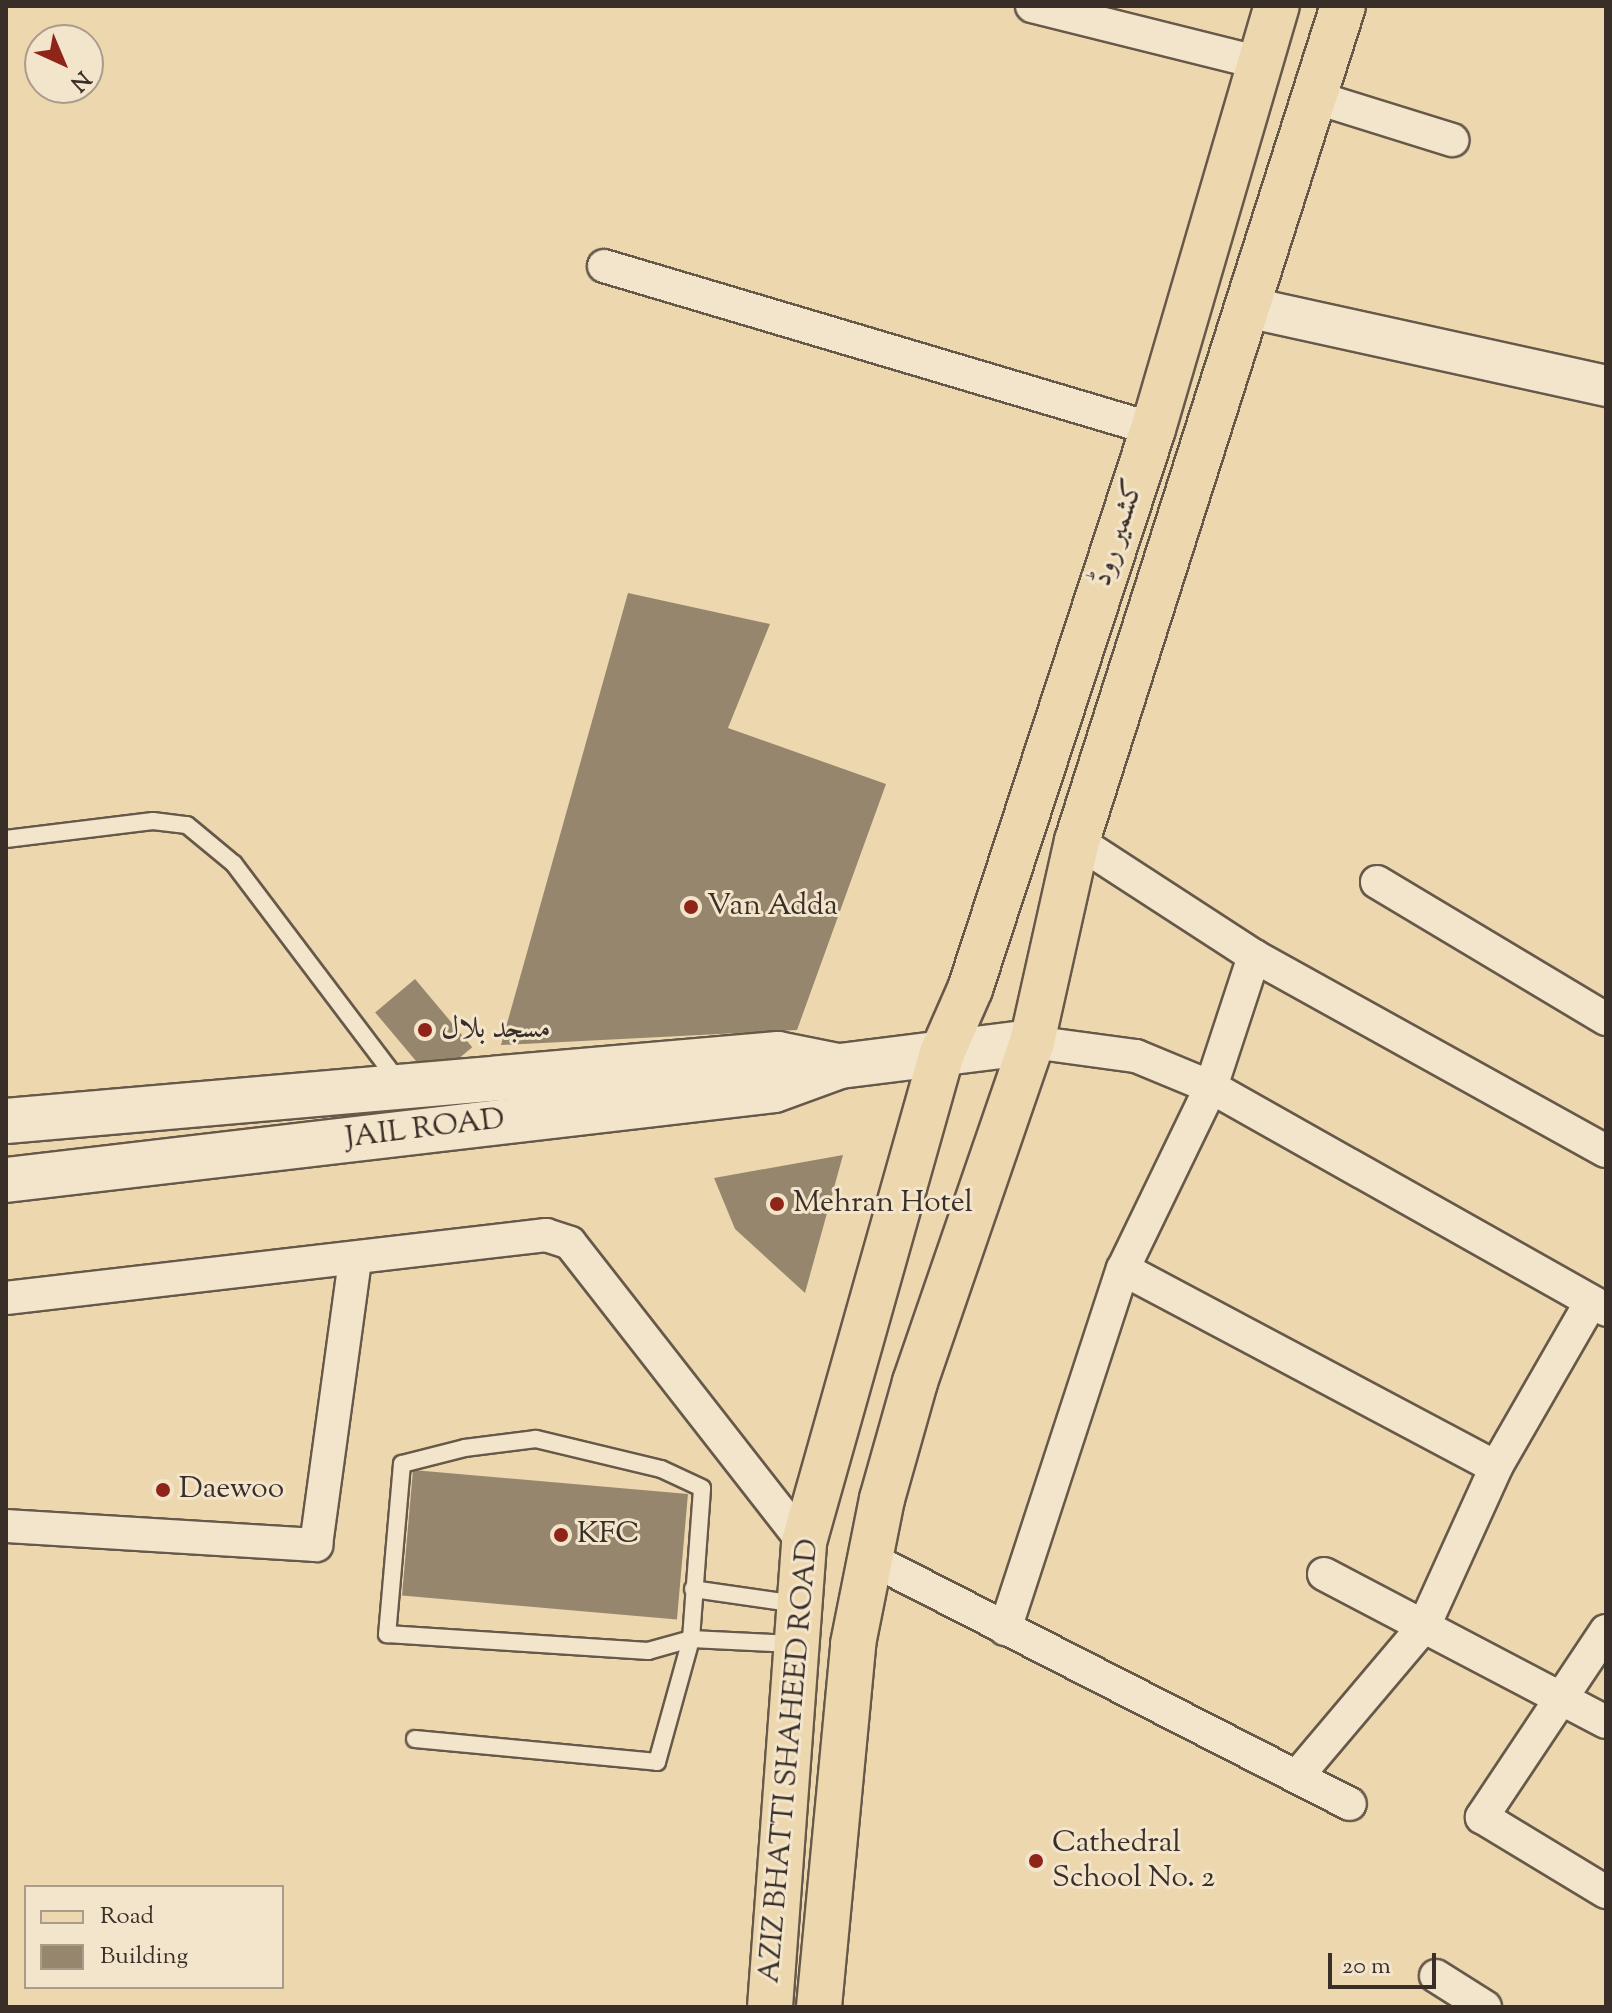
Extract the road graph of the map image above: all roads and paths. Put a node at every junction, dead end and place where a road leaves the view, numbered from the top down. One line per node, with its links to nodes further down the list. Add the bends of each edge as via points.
1 (1032, 6): 4 (street)
2 (1277, 6): 4 (main road, کشمیر روڈ)
3 (1343, 6): 5 (main road, کشمیر روڈ)
4 (1261, 63): 10 (main road, کشمیر روڈ)
5 (1314, 97): 6 (street); 8 (main road, کشمیر روڈ)
6 (1452, 140)
7 (604, 266): 10 (street)
8 (1247, 307): 9 (street); 12 (main road, کشمیر روڈ)
9 (1606, 386)
10 (1153, 429): 17 (main road, کشمیر روڈ, via 970,989)
11 (6, 839): 20 (lane, via 153,821 187,825 234,864)
12 (1077, 841): 14 (street); 16 (main road, کشمیر روڈ)
13 (1377, 882): 15 (street)
14 (1254, 956): 19 (street); 23 (street)
15 (1606, 1019)
16 (1032, 1042): 17 (main road, JAIL ROAD); 19 (street, via 1136,1056); 32 (main road, AZIZ BHATTI SHAHEED ROAD, via 915,1382)
17 (942, 1053): 18 (main road, JAIL ROAD); 31 (main road, AZIZ BHATTI SHAHEED ROAD)
18 (840, 1066): 20 (main road, JAIL ROAD, via 778,1054); 22 (main road, JAIL ROAD, via 774,1090)
19 (1211, 1087): 26 (street); 28 (street)
20 (405, 1090): 21 (main road, JAIL ROAD); 22 (main road)
21 (6, 1121)
22 (439, 1130): 24 (main road, JAIL ROAD)
23 (1606, 1151)
24 (6, 1180)
25 (355, 1261): 27 (street); 30 (street, via 316,1545); 31 (street, via 546,1235 570,1243)
26 (1123, 1269): 29 (street); 37 (street)
27 (6, 1298)
28 (1599, 1306): 29 (street)
29 (1496, 1467): 36 (street)
30 (6, 1526)
31 (804, 1542): 35 (main road, AZIZ BHATTI SHAHEED ROAD)
32 (869, 1558): 37 (street); 48 (main road, AZIZ BHATTI SHAHEED ROAD, via 853,1644)
33 (1324, 1574): 36 (street)
34 (693, 1589): 35 (lane); 39 (lane); 39 (lane, via 702,1488 693,1481 536,1439 402,1464 387,1634 648,1651)
35 (795, 1624): 39 (lane); 47 (main road, AZIZ BHATTI SHAHEED ROAD)
36 (1424, 1626): 40 (street); 43 (street)
37 (1005, 1629): 43 (street)
38 (1606, 1631): 40 (street)
39 (691, 1639): 42 (lane, via 657,1762)
40 (1563, 1697): 41 (street); 45 (street, via 1482,1817)
41 (1606, 1722)
42 (415, 1739)
43 (1299, 1774): 44 (street)
44 (1350, 1804)
45 (1606, 1892)
46 (1436, 1976): 49 (street)
47 (770, 2007)
48 (819, 2007)
49 (1485, 2007)

